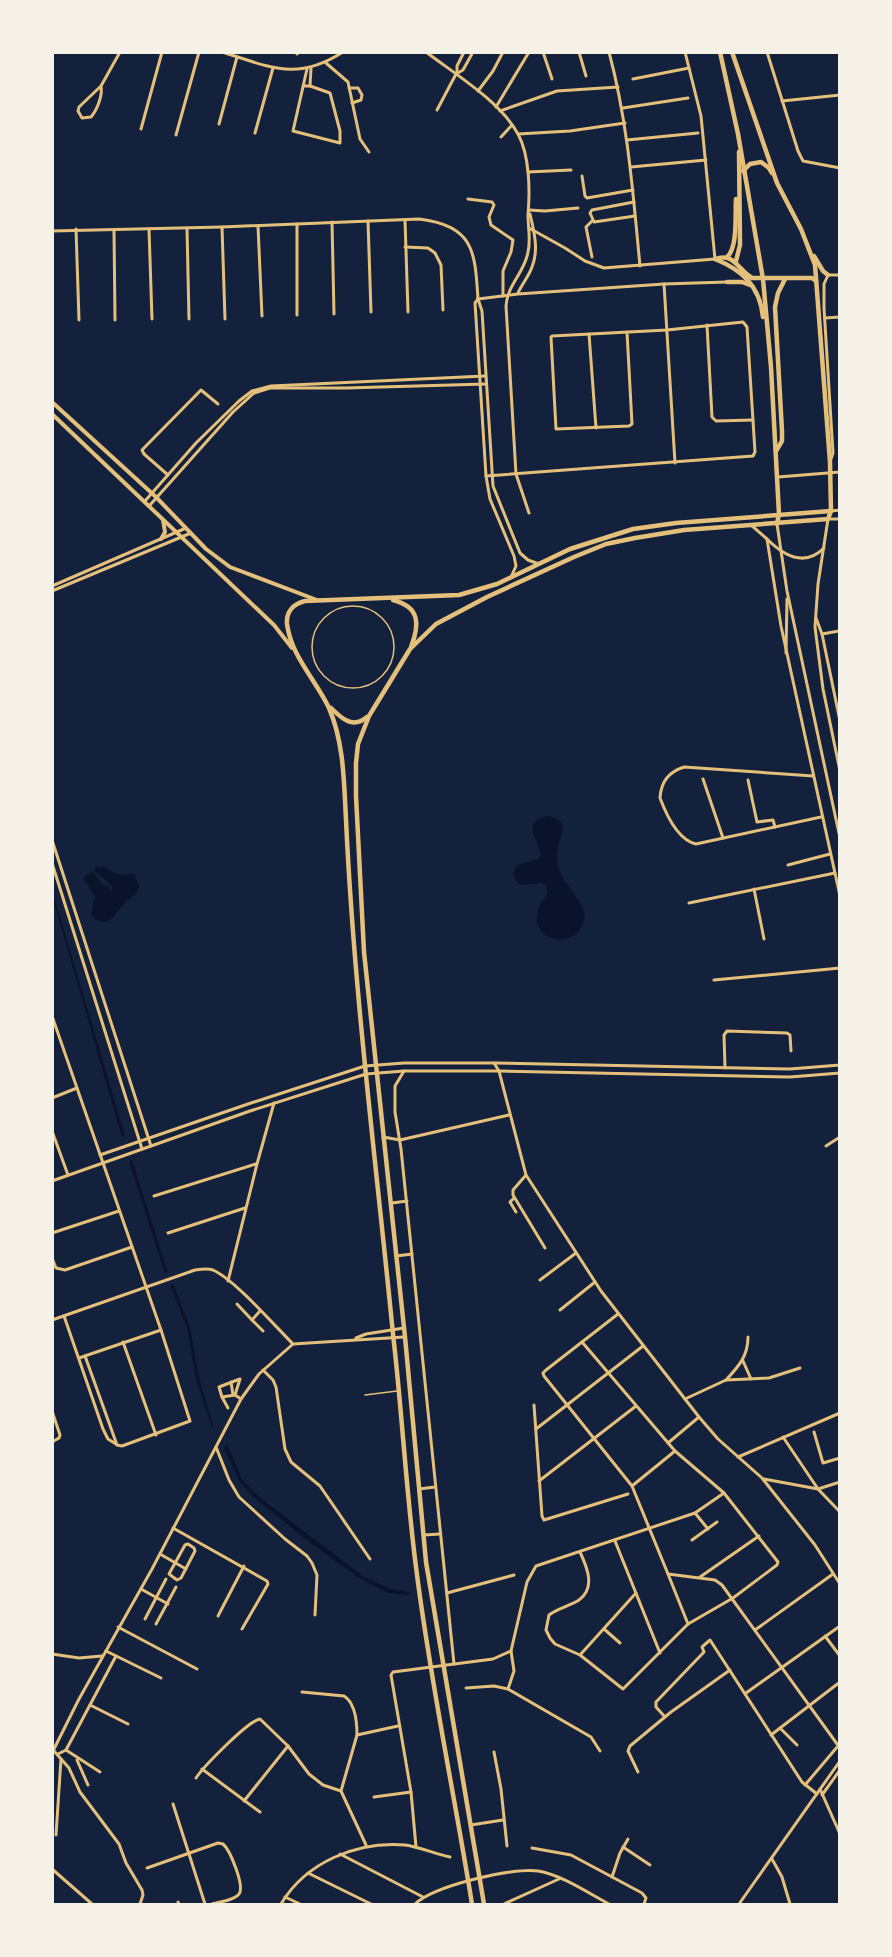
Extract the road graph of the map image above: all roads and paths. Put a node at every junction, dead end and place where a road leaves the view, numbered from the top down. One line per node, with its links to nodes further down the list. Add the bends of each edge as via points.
1 (120, 52): 27 (street)
2 (162, 52): 44 (street)
3 (199, 52): 49 (street)
4 (222, 52): 18 (street)
5 (343, 52): 19 (street)
6 (426, 52): 23 (street)
7 (464, 52): 23 (street)
8 (473, 52): 23 (street, via 463,70)
9 (503, 52): 32 (street)
10 (529, 52): 37 (street)
11 (543, 52): 26 (street)
12 (579, 52): 24 (street)
13 (609, 52): 31 (street)
14 (685, 52): 21 (street)
15 (720, 52): 48 (main road)
16 (732, 52): 61 (main road)
17 (767, 52): 35 (street)
18 (237, 57): 20 (street); 42 (street)
19 (326, 63): 22 (street); 30 (street, via 347,80)
20 (273, 68): 22 (street); 45 (street)
21 (689, 68): 25 (street); 53 (street, via 701,116)
22 (309, 69): 28 (street); 29 (street)
23 (456, 74): 32 (street); 39 (street)
24 (586, 76)
25 (633, 79)
26 (552, 80)
27 (101, 86): 27 (street, via 79,107 82,118 94,113)
28 (304, 86): 29 (street); 29 (street, via 292,131 340,142 330,93)
29 (310, 86)
30 (349, 87): 36 (street); 36 (street, via 357,88 362,95)
31 (618, 87): 38 (street); 40 (street, via 557,91)
32 (478, 91): 37 (street)
33 (840, 95): 35 (street)
34 (688, 98): 38 (street)
35 (782, 101): 55 (street, via 803,161)
36 (352, 103): 52 (street, via 360,139)
37 (496, 107): 40 (street)
38 (623, 108): 41 (street)
39 (437, 110)
40 (500, 111): 43 (street)
41 (625, 123): 47 (street); 51 (street)
42 (219, 124)
43 (512, 125): 47 (street); 50 (street)
44 (141, 129)
45 (255, 133)
46 (698, 133): 51 (street)
47 (518, 134): 58 (street)
48 (738, 134): 57 (main road); 60 (main road)
49 (176, 135)
50 (501, 137)
51 (627, 140): 54 (street)
52 (369, 152)
53 (706, 160): 54 (street); 87 (street)
54 (631, 167): 63 (street)
55 (840, 168)
56 (571, 170): 58 (street)
57 (744, 170): 60 (main road); 61 (main road, via 761,162); 92 (main road)
58 (528, 172): 67 (street)
59 (582, 176): 63 (street, via 587,198)
60 (738, 176): 62 (main road)
61 (777, 183): 83 (main road)
62 (738, 185): 85 (main road, via 734,244); 88 (main road, via 740,245)
63 (633, 190): 65 (street)
64 (468, 199): 99 (street, via 492,202 491,225 513,240 503,271)
65 (634, 202): 68 (street); 71 (street, via 592,210)
66 (578, 208): 67 (street)
67 (529, 210): 77 (street); 82 (street)
68 (635, 216): 71 (street); 89 (street)
69 (405, 220): 70 (street); 84 (street); 100 (street, via 440,222 458,231 471,248 476,264)
70 (368, 221): 72 (street); 102 (street)
71 (592, 221): 86 (street, via 586,227)
72 (332, 222): 73 (street); 104 (street)
73 (297, 224): 74 (street); 105 (street)
74 (258, 226): 75 (street); 106 (street)
75 (222, 227): 76 (street); 111 (street)
76 (187, 228): 78 (street); 110 (street)
77 (529, 228): 82 (street); 99 (street, via 527,259)
78 (149, 229): 80 (street); 109 (street)
79 (76, 230): 80 (street); 81 (street); 112 (street)
80 (114, 230): 113 (street)
81 (52, 231)
82 (534, 231): 89 (street, via 604,268); 98 (street, via 533,265)
83 (808, 245): 90 (main road); 94 (main road)
84 (405, 247): 101 (street, via 428,248 440,259); 103 (street)
85 (727, 257): 87 (main road); 88 (main road)
86 (592, 258)
87 (715, 259): 89 (street); 97 (main road, via 732,266)
88 (736, 261): 92 (main road, via 749,276)
89 (640, 266)
90 (828, 275): 91 (street); 108 (street, via 824,284)
91 (840, 275)
92 (763, 279): 93 (main road); 118 (main road)
93 (785, 279): 94 (main road); 128 (main road, via 775,307 782,431)
94 (816, 281): 129 (main road)
95 (727, 282): 96 (street); 97 (main road)
96 (664, 284): 98 (street); 115 (street)
97 (753, 287): 118 (main road, via 762,304)
98 (518, 294): 99 (street)
99 (505, 296): 100 (street); 133 (street)
100 (478, 299): 119 (street); 120 (street, via 475,303)
101 (443, 310)
102 (371, 312)
103 (408, 312)
104 (334, 314)
105 (297, 315)
106 (262, 316)
107 (840, 317): 108 (street)
108 (825, 318): 129 (street, via 833,453)
109 (152, 319)
110 (189, 319)
111 (225, 319)
112 (79, 320)
113 (115, 320)
114 (707, 325): 115 (street); 126 (street, via 712,417 716,421); 126 (street, via 743,322 747,327)
115 (667, 330): 116 (street); 130 (street)
116 (627, 332): 117 (street); 127 (street, via 632,424)
117 (589, 334): 127 (street); 127 (street, via 551,337 555,426 559,430)
118 (771, 367): 128 (main road)
119 (485, 376): 120 (street); 122 (street)
120 (479, 377): 121 (street); 134 (street, via 252,391 196,442)
121 (480, 384): 122 (street); 135 (street); 138 (street, via 270,388 254,393)
122 (486, 384): 136 (street)
123 (52, 402): 138 (main road)
124 (218, 404): 134 (street, via 201,390 142,450)
125 (52, 414): 139 (main road)
126 (753, 420): 130 (street, via 753,456)
127 (596, 428)
128 (776, 451): 137 (main road)
129 (830, 462): 132 (main road)
130 (675, 463): 133 (street)
131 (840, 472): 132 (street)
132 (830, 473): 137 (street); 141 (main road)
133 (516, 474): 136 (street); 142 (street)
134 (168, 476): 138 (street)
135 (486, 476): 136 (street); 158 (street, via 490,499 514,556 516,566)
136 (492, 476): 157 (street, via 496,497 520,553)
137 (778, 477): 143 (main road)
138 (154, 495): 139 (street); 149 (main road)
139 (148, 503): 144 (main road)
140 (840, 510): 141 (street)
141 (831, 511): 143 (main road); 145 (main road)
142 (529, 513)
143 (779, 514): 147 (main road); 157 (main road, via 633,529 570,549)
144 (163, 519): 150 (main road); 154 (main road, via 165,531)
145 (828, 519): 146 (street); 147 (main road); 155 (street)
146 (840, 519)
147 (777, 524): 148 (main road); 156 (street)
148 (751, 525): 153 (street); 167 (main road, via 684,530 606,544 436,624)
149 (187, 528): 150 (street); 151 (main road)
150 (176, 532): 152 (main road); 154 (street)
151 (191, 533): 152 (street); 163 (main road, via 230,567)
152 (181, 537): 160 (street); 168 (main road, via 274,625)
153 (767, 538): 156 (street); 169 (street)
154 (161, 539): 159 (street)
155 (824, 548): 156 (street, via 807,558); 164 (street)
156 (780, 552): 161 (street)
157 (539, 564): 158 (main road)
158 (511, 577): 162 (main road, via 459,595)
159 (52, 586)
160 (52, 591)
161 (787, 591): 169 (street); 181 (street)
162 (388, 599): 163 (main road); 167 (main road, via 407,605 417,620)
163 (318, 600): 168 (main road, via 299,603 289,613 287,625)
164 (815, 616): 166 (street); 174 (street, via 817,656)
165 (839, 631): 166 (street)
166 (822, 634): 173 (street)
167 (410, 649): 172 (main road)
168 (295, 651): 171 (main road)
169 (786, 653): 175 (street)
170 (314, 661): 170 (lane, via 320,672 338,686 362,687 382,676 389,667 393,656 391,633 385,622 367,608 344,607 333,611 317,627 313,638)
171 (328, 706): 172 (main road, via 352,723); 200 (main road, via 344,766)
172 (369, 716): 198 (main road, via 358,744 356,796 364,952)
173 (840, 721)
174 (840, 771)
175 (813, 776): 178 (street); 180 (street, via 684,767 674,770 662,786 660,798 679,833 696,844)
176 (703, 778): 180 (street)
177 (748, 780): 179 (street, via 757,822 773,820)
178 (821, 817): 179 (street); 183 (street)
179 (775, 827): 180 (street)
180 (723, 837)
181 (840, 838)
182 (52, 840): 192 (street)
183 (830, 855): 185 (street); 186 (street)
184 (52, 863): 194 (street)
185 (788, 865)
186 (835, 873): 187 (street); 188 (street)
187 (754, 889): 189 (street); 190 (street)
188 (840, 896)
189 (689, 903)
190 (764, 939)
191 (840, 968): 193 (street)
192 (98, 980): 194 (street); 214 (street)
193 (714, 980)
194 (90, 982): 216 (street)
195 (52, 1016): 207 (street)
196 (791, 1051): 201 (street, via 787,1033 727,1031)
197 (494, 1063): 198 (street); 201 (street); 203 (street)
198 (375, 1064): 200 (street); 204 (main road)
199 (840, 1065): 201 (street)
200 (365, 1066): 206 (main road); 214 (street)
201 (726, 1068)
202 (404, 1071): 203 (street); 204 (street); 215 (street, via 395,1086)
203 (499, 1071): 205 (street, via 790,1077); 210 (street)
204 (376, 1072): 206 (street); 212 (main road)
205 (840, 1073)
206 (366, 1074): 209 (street); 254 (main road)
207 (77, 1088): 208 (street); 220 (street)
208 (52, 1098)
209 (274, 1102): 217 (street); 222 (street)
210 (509, 1115): 215 (street); 223 (street)
211 (52, 1131): 224 (street)
212 (383, 1137): 215 (street); 229 (main road)
213 (840, 1137): 218 (street)
214 (149, 1139): 216 (street); 217 (street)
215 (400, 1140): 228 (street)
216 (140, 1142): 219 (street); 220 (street)
217 (151, 1146): 219 (street)
218 (826, 1146)
219 (142, 1149): 221 (street)
220 (100, 1155): 221 (street)
221 (103, 1163): 224 (street); 231 (street)
222 (256, 1164): 226 (street); 230 (street)
223 (526, 1174): 227 (street, via 513,1190); 237 (street)
224 (68, 1175): 225 (street)
225 (52, 1181)
226 (154, 1196)
227 (514, 1197): 232 (street, via 510,1203); 236 (street)
228 (407, 1201): 229 (street); 238 (street)
229 (390, 1203): 239 (main road)
230 (245, 1208): 234 (street); 242 (street)
231 (120, 1210): 233 (street); 235 (street)
232 (516, 1212)
233 (52, 1233)
234 (168, 1233)
235 (132, 1247): 240 (street, via 65,1270 56,1268); 244 (street)
236 (545, 1248)
237 (576, 1253): 241 (street); 243 (street)
238 (412, 1254): 239 (street); 302 (street)
239 (395, 1256): 252 (main road)
240 (52, 1258)
241 (540, 1280)
242 (228, 1281): 244 (street, via 205,1268); 247 (street)
243 (595, 1282): 246 (street); 248 (street)
244 (146, 1287): 249 (street); 253 (street)
245 (237, 1304): 251 (street)
246 (561, 1310)
247 (260, 1311): 251 (street); 262 (street)
248 (618, 1314): 261 (street); 263 (street)
249 (64, 1316): 250 (street); 265 (street)
250 (52, 1320)
251 (252, 1320): 255 (street)
252 (404, 1328): 254 (street); 256 (main road)
253 (161, 1330): 260 (street); 288 (street, via 191,1419)
254 (393, 1330): 258 (main road); 259 (street)
255 (264, 1331)
256 (405, 1337): 258 (street); 303 (main road)
257 (748, 1337): 266 (street)
258 (394, 1338): 259 (street); 273 (main road)
259 (355, 1339): 262 (street)
260 (123, 1342): 264 (street); 288 (street)
261 (582, 1342): 269 (street); 280 (street, via 543,1373)
262 (293, 1344): 268 (street)
263 (643, 1346): 269 (street); 278 (street)
264 (85, 1356): 265 (street); 293 (street)
265 (79, 1358): 293 (street, via 103,1429)
266 (743, 1361): 270 (street); 271 (street)
267 (800, 1368): 270 (street, via 769,1378)
268 (263, 1370): 277 (street); 320 (street, via 276,1387 285,1449 291,1461 320,1486)
269 (608, 1372): 280 (street); 281 (street)
270 (751, 1378): 271 (street)
271 (726, 1380): 278 (street)
272 (231, 1382): 274 (street); 274 (street, via 241,1380); 276 (street, via 219,1388)
273 (399, 1391): 275 (lane); 360 (main road, via 416,1565)
274 (234, 1395): 276 (street); 277 (street)
275 (365, 1395)
276 (222, 1397): 282 (street)
277 (241, 1399): 294 (street)
278 (685, 1399): 285 (street)
279 (534, 1405): 286 (street)
280 (567, 1405): 286 (street); 290 (street)
281 (636, 1406): 290 (street); 292 (street)
282 (228, 1408)
283 (52, 1412): 291 (street, via 60,1435)
284 (840, 1413): 289 (street)
285 (699, 1417): 292 (street); 296 (street)
286 (535, 1430): 299 (street)
287 (814, 1432): 297 (street, via 823,1463)
288 (156, 1435): 293 (street)
289 (782, 1437): 296 (street); 304 (street)
290 (594, 1438): 299 (street); 301 (street)
291 (52, 1442)
292 (668, 1443): 295 (street)
293 (117, 1445)
294 (216, 1447): 310 (street); 337 (street, via 239,1497 308,1556 317,1575)
295 (675, 1451): 301 (street); 305 (street)
296 (738, 1457): 298 (street)
297 (840, 1458)
298 (762, 1478): 304 (street); 325 (street)
299 (539, 1481): 306 (street, via 542,1516 547,1520)
300 (840, 1482): 304 (street)
301 (632, 1486): 311 (street)
302 (435, 1487): 303 (street); 313 (street)
303 (419, 1489): 314 (main road)
304 (818, 1489): 307 (street)
305 (724, 1493): 308 (street); 315 (street)
306 (628, 1494)
307 (840, 1512)
308 (695, 1513): 311 (street); 312 (street)
309 (717, 1522): 312 (street)
310 (173, 1528): 319 (street); 322 (street)
311 (651, 1529): 316 (street); 324 (street)
312 (708, 1529): 317 (street)
313 (440, 1534): 314 (street); 332 (street)
314 (423, 1535): 358 (main road)
315 (759, 1536): 327 (street); 335 (street, via 777,1558 777,1565)
316 (615, 1540): 318 (street); 333 (street)
317 (693, 1540)
318 (580, 1552): 350 (street, via 540,1564 532,1571); 353 (street, via 590,1578 585,1593 549,1615 546,1630 555,1644)
319 (160, 1554): 321 (street); 331 (street)
320 (370, 1559)
321 (175, 1563): 323 (street); 323 (street, via 171,1577 179,1580); 323 (street, via 185,1545 195,1548)
322 (244, 1566): 338 (street); 344 (street, via 268,1584)
323 (186, 1569)
324 (668, 1574): 327 (street); 341 (street)
325 (833, 1574): 329 (street); 346 (street)
326 (514, 1575): 332 (street)
327 (700, 1578): 335 (street, via 715,1580)
328 (166, 1579): 334 (street)
329 (839, 1581)
330 (176, 1587): 336 (street)
331 (141, 1589): 334 (street); 343 (street)
332 (447, 1593): 357 (street)
333 (636, 1593): 345 (street); 351 (street)
334 (156, 1597): 336 (street); 339 (street)
335 (733, 1598): 341 (street); 346 (street)
336 (168, 1604): 340 (street)
337 (315, 1615)
338 (218, 1616)
339 (145, 1619)
340 (156, 1624)
341 (688, 1624): 351 (street)
342 (840, 1626): 347 (street)
343 (118, 1627): 349 (street); 361 (street)
344 (242, 1629)
345 (603, 1629): 348 (street); 353 (street)
346 (755, 1630): 359 (street)
347 (825, 1636): 356 (street); 359 (street)
348 (620, 1643)
349 (106, 1651): 354 (street); 355 (street)
350 (511, 1651): 357 (street, via 493,1659); 366 (street, via 514,1671)
351 (660, 1653): 353 (street, via 623,1689)
352 (52, 1654): 354 (street)
353 (580, 1655)
354 (102, 1656): 382 (street)
355 (117, 1656): 363 (street); 369 (street)
356 (840, 1656)
357 (454, 1664): 358 (street)
358 (442, 1665): 360 (street); 405 (main road)
359 (783, 1666): 368 (street); 370 (street)
360 (431, 1667): 373 (street, via 391,1675); 425 (main road)
361 (196, 1669)
362 (730, 1670): 368 (street); 371 (street); 371 (street, via 708,1640 702,1654 656,1702)
363 (161, 1678)
364 (840, 1682): 370 (street)
365 (466, 1688): 366 (street)
366 (508, 1689): 381 (street, via 591,1737)
367 (302, 1692): 375 (street, via 349,1699)
368 (745, 1693): 376 (street)
369 (90, 1704): 372 (street); 380 (street)
370 (810, 1705): 374 (street); 379 (street)
371 (665, 1716): 391 (street, via 630,1746 628,1751)
372 (128, 1724)
373 (399, 1726): 375 (street); 397 (street)
374 (780, 1728): 376 (street); 377 (street)
375 (357, 1735): 396 (street)
376 (771, 1735): 394 (street)
377 (797, 1745)
378 (288, 1746): 388 (street, via 256,1719); 396 (street, via 309,1774); 401 (street)
379 (839, 1747): 394 (street)
380 (66, 1750): 384 (street); 386 (street)
381 (600, 1751)
382 (53, 1752): 384 (street)
383 (494, 1752): 404 (street)
384 (58, 1754): 385 (street)
385 (62, 1758): 407 (street); 430 (street, via 80,1792 119,1844 143,1895)
386 (77, 1758): 390 (street); 393 (street)
387 (840, 1761): 395 (street)
388 (202, 1769): 392 (street); 401 (street)
389 (840, 1770): 399 (street)
390 (100, 1772)
391 (639, 1772)
392 (196, 1778)
393 (88, 1785)
394 (805, 1785): 398 (street)
395 (820, 1789): 398 (street); 399 (street)
396 (340, 1791): 409 (street)
397 (411, 1792): 400 (street); 411 (street)
398 (817, 1794): 417 (street)
399 (822, 1795): 406 (street)
400 (374, 1797)
401 (244, 1801): 403 (street)
402 (173, 1804): 415 (street)
403 (260, 1812)
404 (504, 1820): 405 (street); 410 (street)
405 (470, 1825): 423 (main road)
406 (840, 1833)
407 (56, 1835)
408 (628, 1839): 412 (street)
409 (366, 1845): 411 (street); 414 (street)
410 (507, 1846)
411 (416, 1847): 416 (street)
412 (623, 1847): 418 (street); 422 (street)
413 (532, 1848): 422 (street, via 571,1855)
414 (340, 1854): 421 (street); 427 (street)
415 (189, 1855): 419 (street); 431 (street); 432 (street, via 218,1843 231,1854 241,1892)
416 (450, 1857)
417 (771, 1859): 443 (street); 444 (street, via 782,1877)
418 (650, 1865)
419 (147, 1868)
420 (52, 1869): 429 (street)
421 (307, 1873): 426 (street); 435 (street)
422 (612, 1877): 442 (street, via 642,1893 646,1898)
423 (478, 1878): 424 (street, via 537,1871); 425 (street); 438 (main road)
424 (559, 1879): 428 (street); 439 (street)
425 (468, 1881): 427 (street); 437 (main road)
426 (285, 1897): 433 (street); 434 (street)
427 (423, 1897): 436 (street)
428 (604, 1902): 440 (street); 441 (street)
429 (92, 1905)
430 (140, 1905)
431 (205, 1905)
432 (212, 1905)
433 (281, 1905)
434 (300, 1905)
435 (371, 1905)
436 (415, 1905)
437 (472, 1905)
438 (484, 1905)
439 (504, 1905)
440 (597, 1905)
441 (609, 1905)
442 (644, 1905)
443 (739, 1905)
444 (790, 1905)

